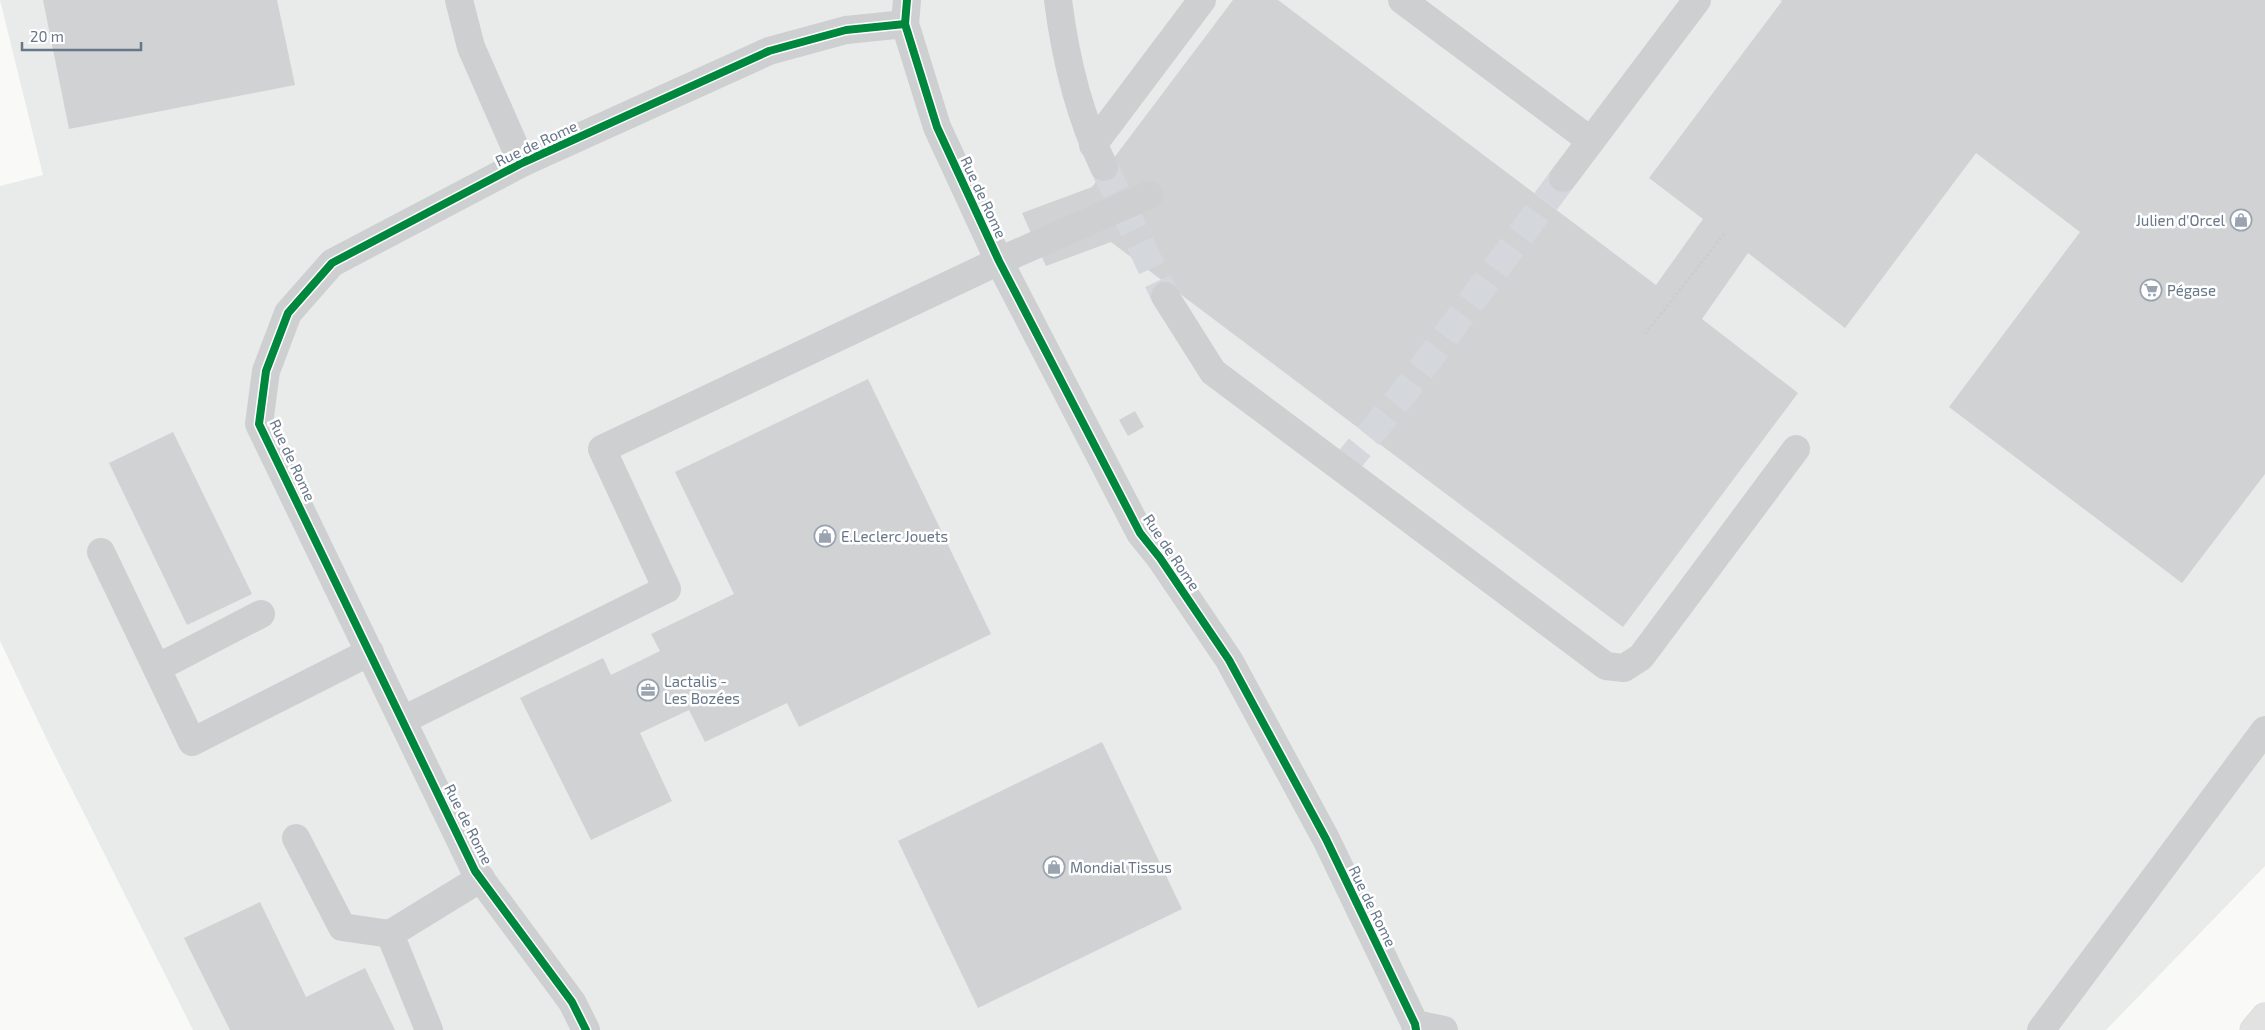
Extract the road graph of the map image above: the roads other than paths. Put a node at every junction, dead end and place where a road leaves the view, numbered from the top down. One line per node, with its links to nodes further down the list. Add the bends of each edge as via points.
1 (459, 0): 8 (street, Rue de Rome, via 471,47)
2 (1058, 0): 3 (street, via 1078,98 1098,156)
3 (1202, 0)
4 (1402, 0): 7 (street)
5 (1697, 0): 7 (street)
6 (906, 12): 8 (street, Rue de Rome, via 768,51); 11 (street, Rue de Rome, via 937,128)
7 (1591, 141): 9 (street)
8 (522, 163): 16 (street, Rue de Rome, via 332,263 288,313 266,371 259,424)
9 (1563, 178)
10 (1149, 195): 11 (street, bridge)
11 (999, 261): 18 (street, via 602,449 667,589); 24 (street, Rue de Rome, via 1140,533 1229,660 1317,822)
12 (1165, 296): 13 (street, via 1213,372 1606,666 1624,668 1641,657)
13 (1796, 449)
14 (102, 552): 17 (street)
15 (261, 614): 17 (street)
16 (370, 652): 17 (street, via 192,742); 18 (street, Rue de Rome)
17 (156, 668)
18 (403, 720): 21 (street, Rue de Rome)
19 (2265, 730): 28 (street)
20 (296, 838): 22 (street, via 342,927)
21 (481, 878): 22 (street); 26 (street, Rue de Rome, via 572,1002)
22 (390, 934): 25 (street)
23 (2265, 1017): 29 (main road)
24 (1416, 1027): 27 (street)
25 (429, 1030)
26 (586, 1030)
27 (1444, 1030)
28 (2041, 1030)
29 (2254, 1030)

